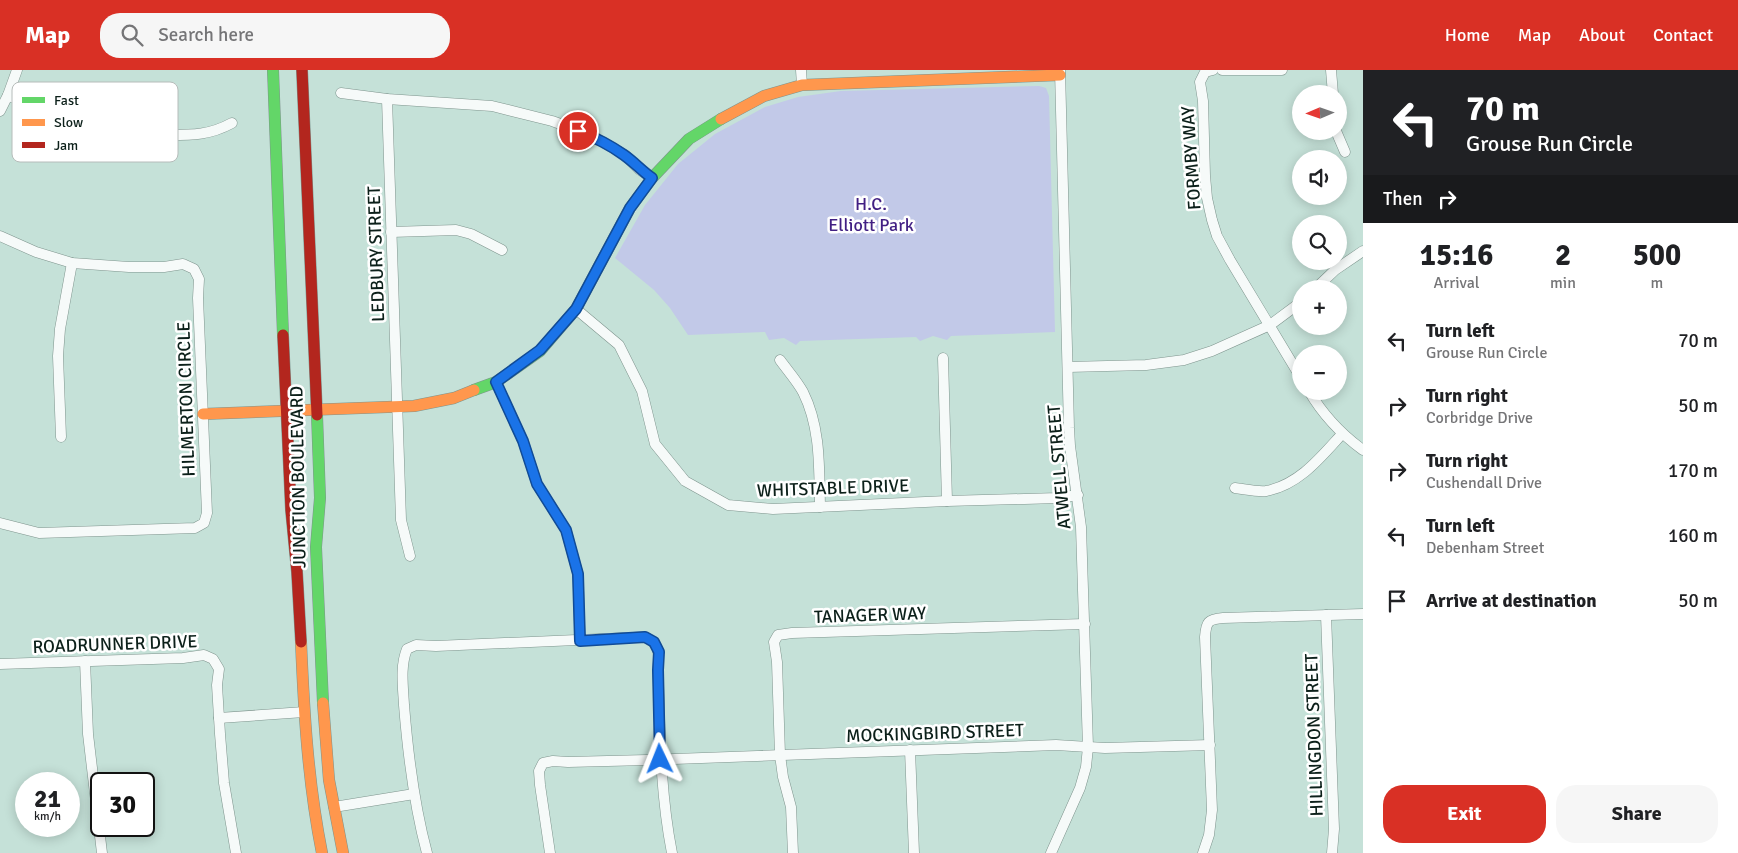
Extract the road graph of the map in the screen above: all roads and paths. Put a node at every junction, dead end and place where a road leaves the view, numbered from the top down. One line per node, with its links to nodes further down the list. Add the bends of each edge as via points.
1 (17, 70): 10 (street)
2 (273, 70): 39 (main road, JUNCTION BOULEVARD)
3 (302, 70): 38 (main road, JUNCTION BOULEVARD)
4 (801, 70): 12 (street)
5 (1213, 70): 30 (street, FORMBY WAY, via 1205,72 1200,82 1210,213 1230,260)
6 (1222, 70): 7 (street)
7 (1282, 70)
8 (1332, 70): 13 (street)
9 (1060, 73): 12 (main road); 34 (street, ATWELL STREET)
10 (13, 82)
11 (12, 84): 15 (street)
12 (802, 85): 21 (main road, via 764,96 697,133)
13 (1333, 85)
14 (341, 93): 17 (street)
15 (8, 96): 16 (street); 18 (street)
16 (12, 98)
17 (387, 99): 21 (street, via 492,106 552,122 591,135); 22 (street, LEDBURY STREET)
18 (0, 111)
19 (232, 123): 20 (street, via 219,130)
20 (178, 134)
21 (652, 178): 28 (main road, via 630,208)
22 (391, 232): 24 (street, via 456,230); 37 (street, LEDBURY STREET)
23 (0, 236): 26 (street, HILMERTON CIRCLE)
24 (502, 250)
25 (1363, 250): 27 (street)
26 (72, 263): 40 (street, HILMERTON CIRCLE, via 129,267 183,264 194,269 199,279); 42 (street, via 58,356)
27 (1325, 280)
28 (576, 309): 35 (main road, via 540,350); 47 (street, WHITSTABLE DRIVE, via 619,345 642,391 655,444 685,481 728,505 773,509)
29 (1292, 309): 30 (street)
30 (1270, 325): 33 (street, FORMBY WAY); 34 (street, via 1184,360 1146,366)
31 (943, 358): 46 (street)
32 (780, 360): 47 (street, via 802,391 813,417 818,441)
33 (1292, 363)
34 (1068, 367): 45 (street, ATWELL STREET, via 1070,446)
35 (496, 382): 37 (main road, via 454,398); 53 (street, via 523,441 537,484 566,530 578,574)
36 (1314, 400): 41 (street)
37 (398, 407): 38 (main road); 49 (street, LEDBURY STREET, via 401,520)
38 (316, 410): 39 (main road); 64 (main road, JUNCTION BOULEVARD, via 320,498 316,548 318,610 324,731)
39 (287, 411): 40 (main road); 56 (main road, JUNCTION BOULEVARD)
40 (203, 414): 48 (street, HILMERTON CIRCLE, via 207,513 204,523 195,528 39,533)
41 (1342, 434): 43 (street); 44 (street, via 1311,468 1290,482 1265,491)
42 (60, 438)
43 (1363, 450)
44 (1235, 488)
45 (1078, 496): 46 (street, WHITSTABLE DRIVE); 52 (street, ATWELL STREET)
46 (947, 500): 47 (street, WHITSTABLE DRIVE)
47 (820, 507)
48 (0, 523)
49 (410, 556)
50 (1363, 614): 51 (street)
51 (1326, 615): 58 (street, via 1223,618 1208,622 1205,637); 76 (street, HILLINGDON STREET, via 1334,829)
52 (1085, 624): 59 (street, ATWELL STREET); 61 (street, TANAGER WAY, via 778,635 774,642)
53 (580, 641): 62 (street, via 645,637 654,642 659,652); 63 (street, via 416,645 407,649 403,658 403,681)
54 (85, 661): 55 (street, ROADRUNNER DRIVE); 57 (street, ROADRUNNER DRIVE, via 204,655 213,659 218,669); 65 (street, via 88,734)
55 (0, 664)
56 (304, 712): 57 (street); 67 (main road, JUNCTION BOULEVARD, via 312,798)
57 (219, 718): 66 (street, ROADRUNNER DRIVE, via 224,783)
58 (1210, 745): 59 (street, MOCKINGBIRD STREET); 75 (street, via 1212,822)
59 (1088, 747): 60 (street, MOCKINGBIRD STREET, via 1056,745); 74 (street, ATWELL STREET, via 1080,788)
60 (910, 750): 61 (street, MOCKINGBIRD STREET); 73 (street)
61 (780, 755): 62 (street, MOCKINGBIRD STREET); 72 (street, via 791,807)
62 (660, 759): 70 (street, MOCKINGBIRD STREET, via 543,763 539,771 540,785); 71 (street, via 663,803)
63 (414, 794): 64 (street); 69 (street)
64 (334, 807): 68 (main road, JUNCTION BOULEVARD)
65 (102, 853)
66 (236, 853)
67 (322, 853)
68 (343, 853)
69 (426, 853)
70 (550, 853)
71 (672, 853)
72 (793, 853)
73 (914, 853)
74 (1051, 853)
75 (1203, 853)
76 (1332, 853)

